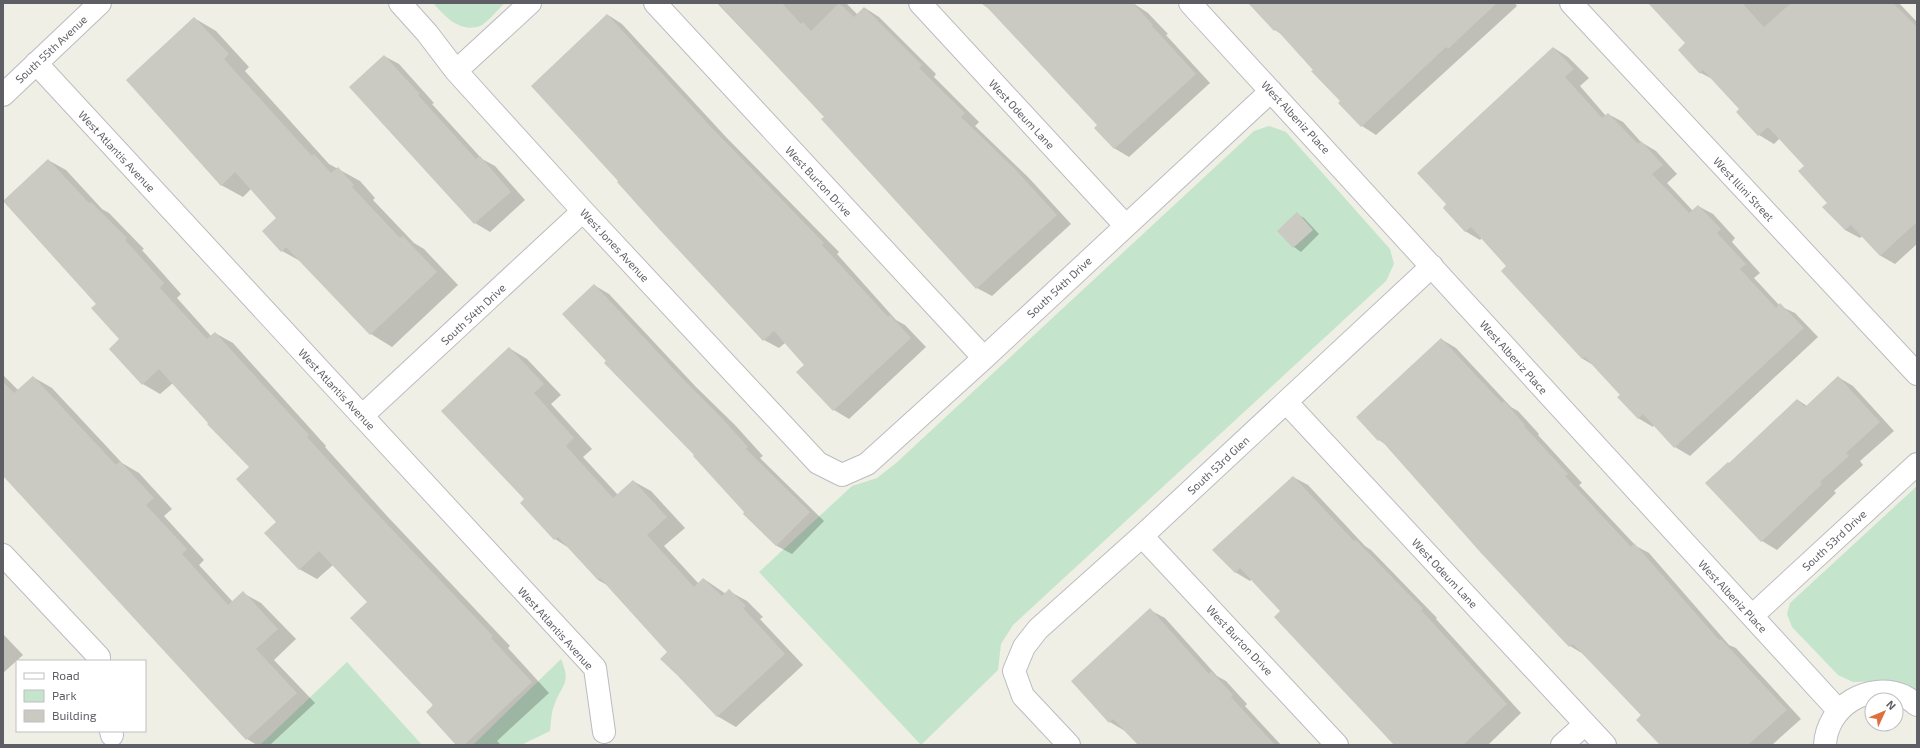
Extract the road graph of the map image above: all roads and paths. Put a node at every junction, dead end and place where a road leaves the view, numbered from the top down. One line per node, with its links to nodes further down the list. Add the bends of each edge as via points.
1 (100, 3): 8 (street, South 55th Avenue)
2 (400, 3): 9 (street, West Jones Avenue, via 428,33)
3 (530, 3): 9 (street)
4 (655, 3): 15 (street, West Burton Drive)
5 (920, 3): 13 (street, West Odeum Lane)
6 (1190, 3): 10 (street, West Albeniz Place)
7 (1571, 3): 16 (street, West Illini Street)
8 (36, 63): 11 (street, South 55th Avenue); 18 (street, West Atlantis Avenue)
9 (456, 71): 12 (street, West Jones Avenue)
10 (1271, 91): 13 (street, South 54th Drive); 14 (street, West Albeniz Place)
11 (3, 94)
12 (583, 211): 18 (street, South 54th Drive); 20 (street, West Jones Avenue, via 818,463)
13 (1125, 225): 15 (street, South 54th Drive)
14 (1432, 266): 17 (street, South 53rd Glen); 23 (street, West Albeniz Place)
15 (984, 358): 20 (street, South 54th Drive, via 867,464)
16 (1917, 374)
17 (1286, 402): 21 (street, South 53rd Glen); 27 (street, West Odeum Lane)
18 (362, 416): 28 (street, West Atlantis Avenue, via 595,668)
19 (1917, 464): 23 (street, South 53rd Drive)
20 (842, 475)
21 (1142, 536): 29 (street, South 53rd Glen, via 1038,629 1024,648 1014,671 1023,696); 30 (street, West Burton Drive)
22 (3, 555): 24 (street, via 99,657)
23 (1752, 616): 26 (street, West Albeniz Place)
24 (99, 660)
25 (1917, 705): 26 (street, via 1893,693 1869,692 1852,699)
26 (1838, 710): 33 (street, via 1830,723)
27 (1585, 724): 31 (street); 32 (street, West Odeum Lane)
28 (604, 732)
29 (1069, 745)
30 (1337, 745)
31 (1562, 745)
32 (1604, 745)
33 (1825, 745)

